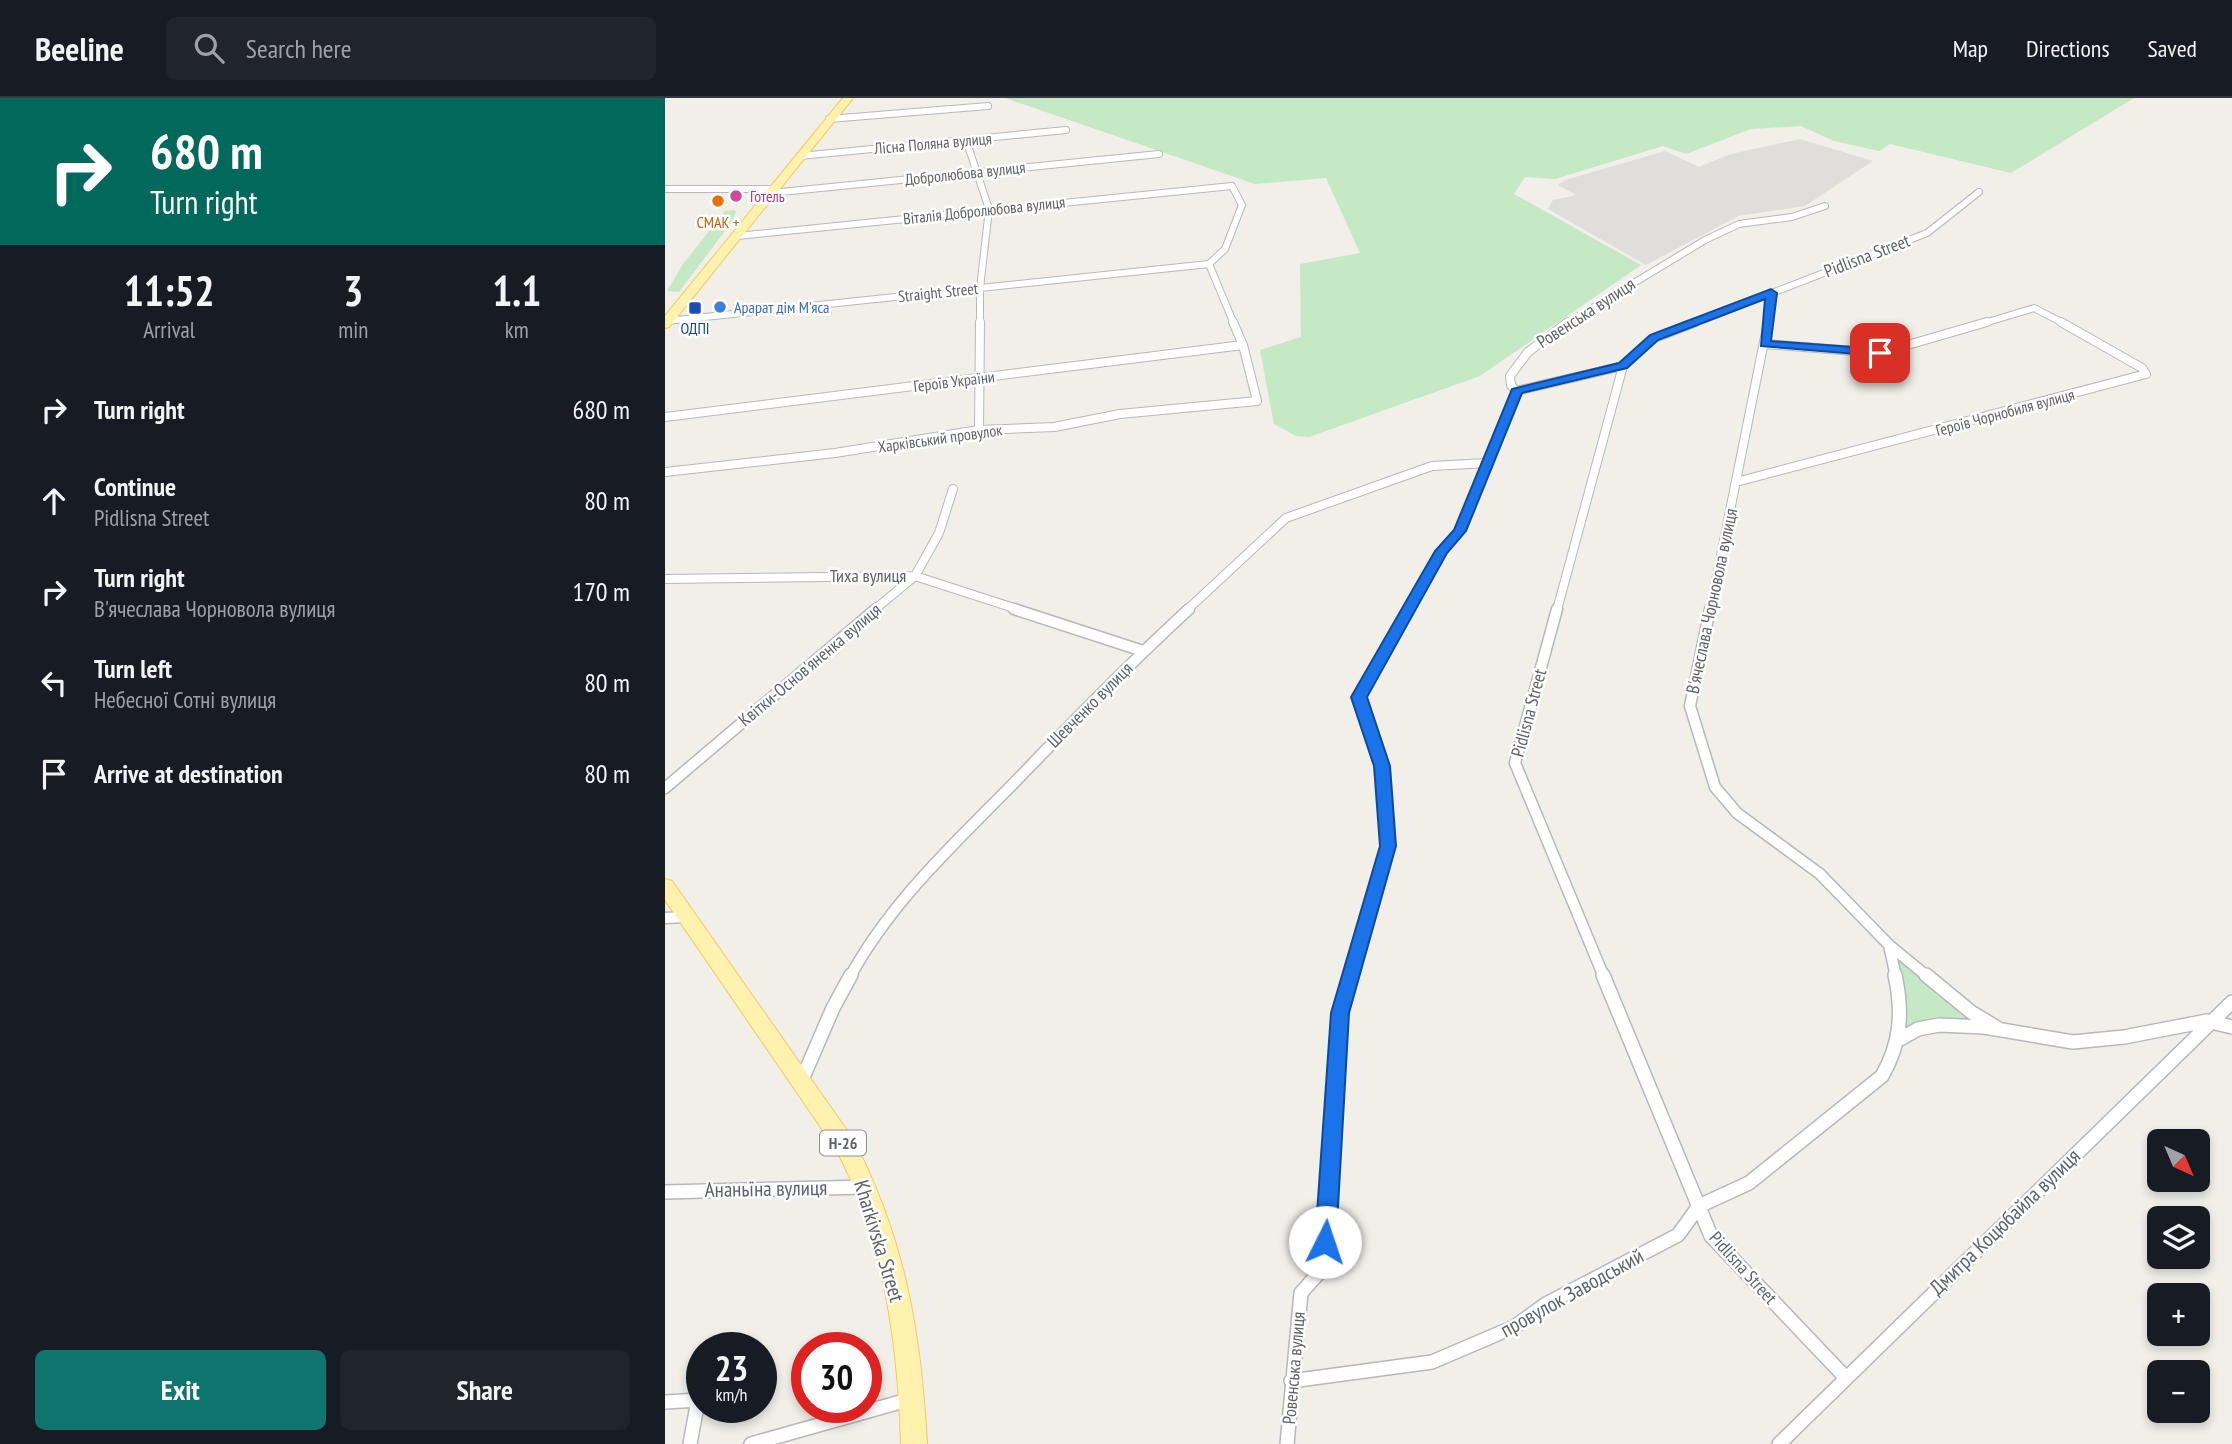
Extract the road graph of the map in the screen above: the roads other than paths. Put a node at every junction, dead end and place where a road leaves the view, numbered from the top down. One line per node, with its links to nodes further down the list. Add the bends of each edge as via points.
1 (848, 98): 3 (main road)
2 (988, 106): 3 (street)
3 (829, 119): 7 (main road)
4 (1066, 130): 5 (street, Лісна Поляна вулиця)
5 (966, 140): 7 (street, Лісна Поляна вулиця); 8 (street)
6 (1159, 154): 8 (street, Добролюбова вулиця)
7 (800, 156): 10 (main road)
8 (975, 172): 10 (street, Добролюбова вулиця); 13 (street)
9 (665, 188): 10 (street, Добролюбова вулиця)
10 (772, 191): 14 (main road)
11 (1979, 192): 17 (street, Pidlisna Street, via 1927,233)
12 (1825, 206): 23 (street, Ровенська вулиця, via 1729,228 1575,317 1528,352 1510,376)
13 (989, 209): 14 (street, Віталія Добролюбова вулиця); 15 (street, Віталія Добролюбова вулиця, via 1232,186 1242,205 1240,212 1225,248); 16 (street)
14 (737, 236): 18 (main road)
15 (1209, 264): 16 (street, Straight Street); 20 (street)
16 (980, 288): 18 (street, Straight Street); 22 (street)
17 (1771, 293): 19 (street, В'ячеслава Чорновола вулиця); 21 (street, Pidlisna Street, via 1654,338)
18 (666, 322)
19 (1765, 344): 28 (street, В'ячеслава Чорновола вулиця); 28 (street, Героїв Чорнобиля вулиця, via 1880,353 2034,308 2095,339 2146,374)
20 (1243, 345): 22 (street, Героїв України); 25 (street, Харківський провулок, via 1257,401 1121,414 1055,427)
21 (1623, 366): 23 (street); 45 (street, Pidlisna Street, via 1515,763)
22 (977, 378): 24 (street, Героїв України); 25 (street)
23 (1517, 391): 26 (street, Ровенська вулиця)
24 (665, 416)
25 (979, 430): 27 (street, Харківський провулок, via 835,453)
26 (1487, 463): 32 (street, Шевченко вулиця, via 1432,466 1286,518); 47 (street, Ровенська вулиця, via 1460,531 1441,551 1359,697 1382,766 1388,846 1340,1013 1324,1267 1301,1293)
27 (665, 472)
28 (1737, 482): 36 (street, В'ячеслава Чорновола вулиця, via 1690,706 1715,788 1737,813 1820,874)
29 (953, 489): 30 (street, Квітки-Основ'яненка вулиця, via 939,533)
30 (915, 576): 31 (street, Тиха вулиця); 32 (street, Тиха вулиця); 33 (street, Квітки-Основ'яненка вулиця)
31 (665, 579)
32 (1143, 651): 42 (street, Шевченко вулиця, via 919,879 869,942 833,1008)
33 (665, 788)
34 (665, 886): 35 (main road, Kharkivska Street / Н-26)
35 (676, 917): 42 (main road, Kharkivska Street / Н-26)
36 (1889, 945): 40 (street, В'ячеслава Чорновола вулиця); 41 (street, via 1902,1021)
37 (2232, 1002): 38 (street, Дмитра Коцюбайла вулиця)
38 (2210, 1021): 39 (street); 40 (street, via 2072,1042); 46 (street, Дмитра Коцюбайла вулиця)
39 (2232, 1027)
40 (1999, 1029): 41 (street, via 1926,1025)
41 (1900, 1039): 45 (street, провулок Заводський, via 1895,1057 1865,1093 1749,1183)
42 (801, 1082): 43 (main road, Kharkivska Street / Н-26, via 845,1145)
43 (867, 1187): 44 (street, Ананьїна вулиця); 48 (main road, Kharkivska Street / Н-26, via 896,1283)
44 (665, 1192)
45 (1699, 1206): 46 (street, Pidlisna Street, via 1711,1236); 47 (street, провулок Заводський, via 1678,1235 1491,1337 1432,1362)
46 (1846, 1378): 54 (street, Дмитра Коцюбайла вулиця)
47 (1291, 1381): 53 (street, Ровенська вулиця)
48 (913, 1398): 51 (street); 52 (main road, Kharkivska Street / Н-26)
49 (665, 1402): 50 (street, via 698,1400)
50 (689, 1444)
51 (751, 1444)
52 (914, 1444)
53 (1287, 1444)
54 (1779, 1444)

